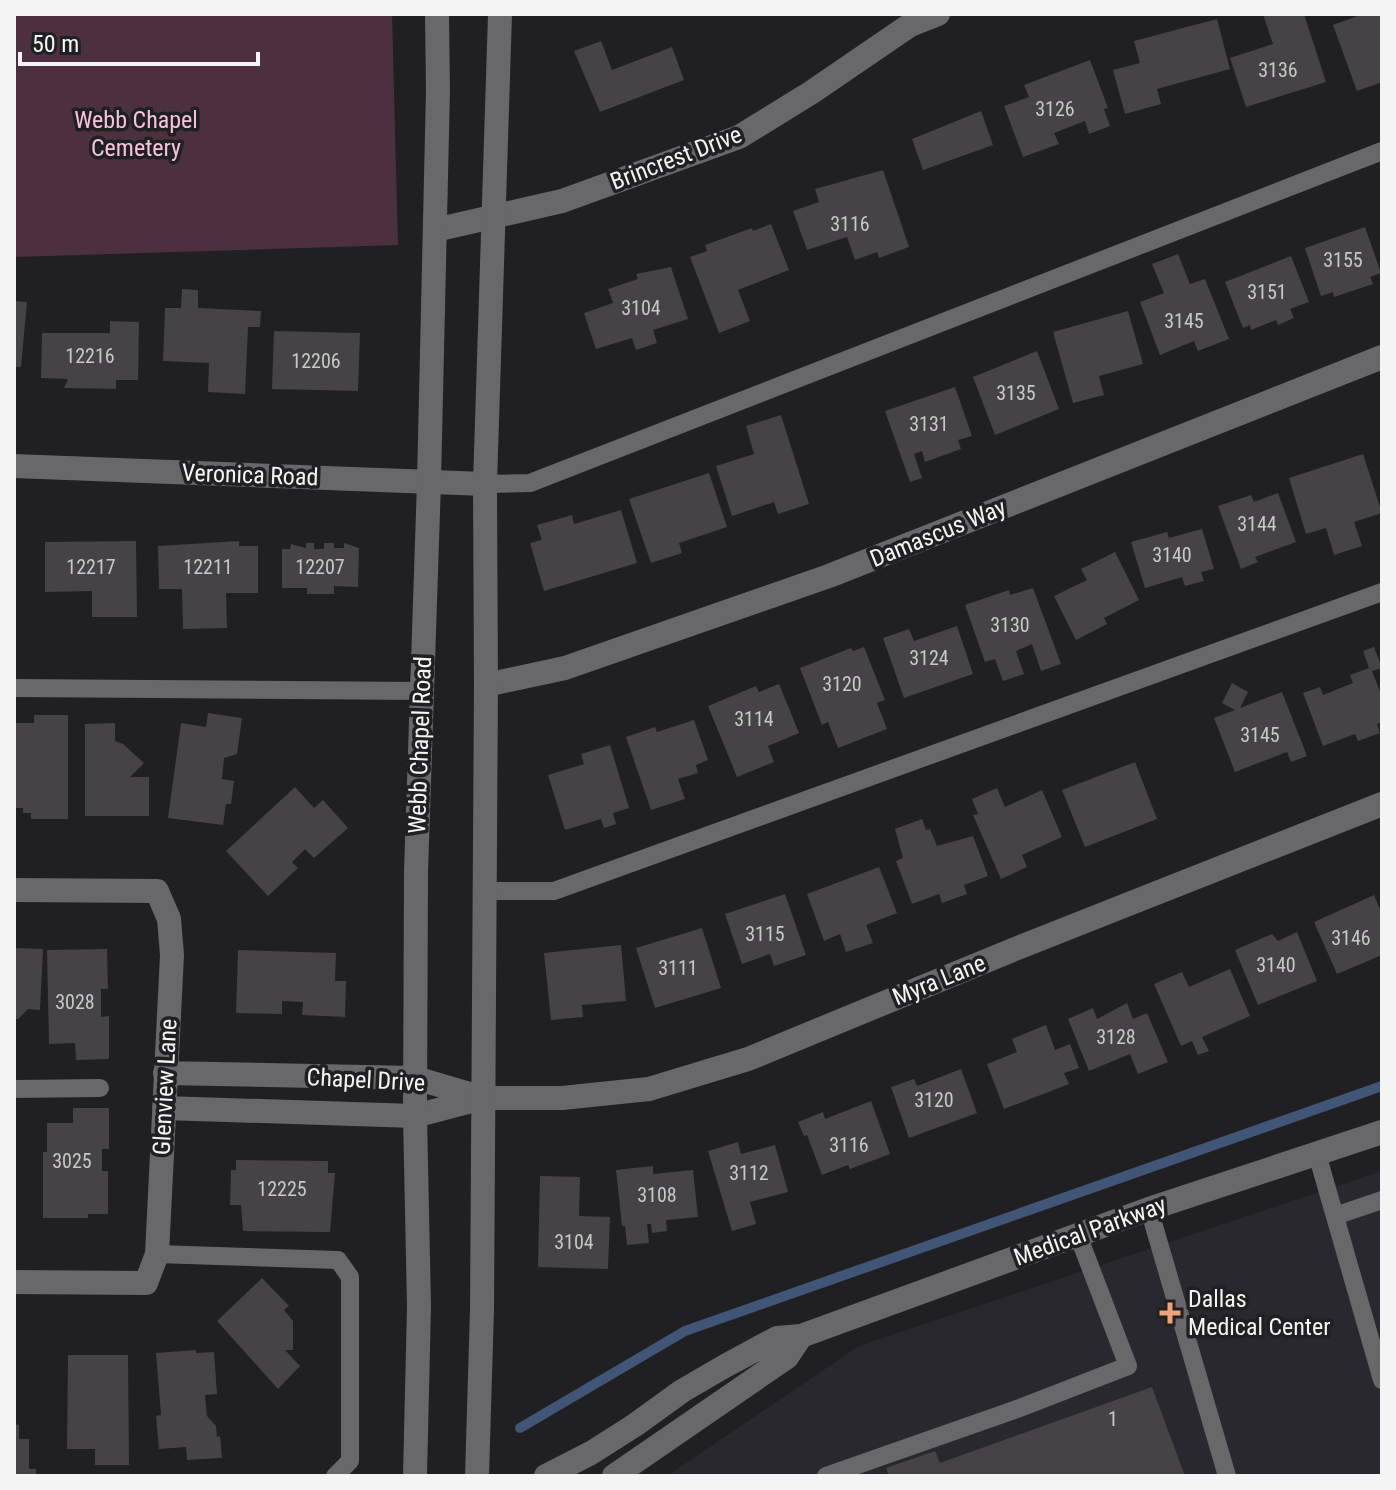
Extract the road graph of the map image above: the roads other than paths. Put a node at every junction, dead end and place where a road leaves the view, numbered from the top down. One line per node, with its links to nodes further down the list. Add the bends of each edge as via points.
1 (437, 14): 6 (street, Webb Chapel Road)
2 (500, 14): 5 (street)
3 (938, 14): 5 (street, Brincrest Drive, via 910,25 739,137 562,201)
4 (1382, 151): 10 (lane, via 530,483)
5 (495, 216): 6 (street, Brincrest Drive); 10 (street)
6 (435, 230): 9 (street, Webb Chapel Road)
7 (1382, 357): 12 (street, Damascus Way, via 829,576 565,668)
8 (14, 466): 9 (street, Veronica Road)
9 (429, 482): 10 (street, Veronica Road); 14 (street, Webb Chapel Road)
10 (485, 484): 12 (street)
11 (1382, 592): 17 (lane, via 554,891)
12 (486, 685): 17 (street)
13 (14, 688): 14 (lane)
14 (422, 691): 19 (street, Webb Chapel Road)
15 (1382, 804): 22 (street, Myra Lane, via 748,1059 649,1089 562,1098)
16 (14, 890): 18 (street, Glenview Lane, via 157,891 169,919 172,955)
17 (485, 891): 22 (street)
18 (165, 1073): 19 (street, Chapel Drive); 23 (street, Glenview Lane)
19 (415, 1078): 22 (street, Chapel Drive); 24 (street, Webb Chapel Road)
20 (100, 1088): 21 (lane)
21 (14, 1089)
22 (483, 1098): 24 (street, Chapel Drive); 37 (street)
23 (164, 1108): 24 (street, Chapel Drive); 31 (street, Glenview Lane)
24 (415, 1116): 36 (street, Webb Chapel Road)
25 (1382, 1132): 26 (street, Medical Parkway)
26 (1317, 1154): 28 (street, Medical Parkway); 29 (lane)
27 (1382, 1200): 29 (lane)
28 (1149, 1209): 30 (street, Medical Parkway); 41 (lane)
29 (1335, 1216): 34 (lane)
30 (1078, 1235): 33 (street, Medical Parkway); 40 (lane, via 1128,1366)
31 (157, 1254): 32 (street, Glenview Lane, via 146,1283); 35 (lane, via 338,1260 350,1277 350,1461)
32 (14, 1282)
33 (801, 1336): 38 (street, Medical Parkway, via 777,1338 725,1366); 39 (street, Medical Parkway, via 787,1357)
34 (1382, 1380)
35 (335, 1476)
36 (415, 1476)
37 (477, 1476)
38 (546, 1476)
39 (614, 1476)
40 (826, 1476)
41 (1227, 1476)

